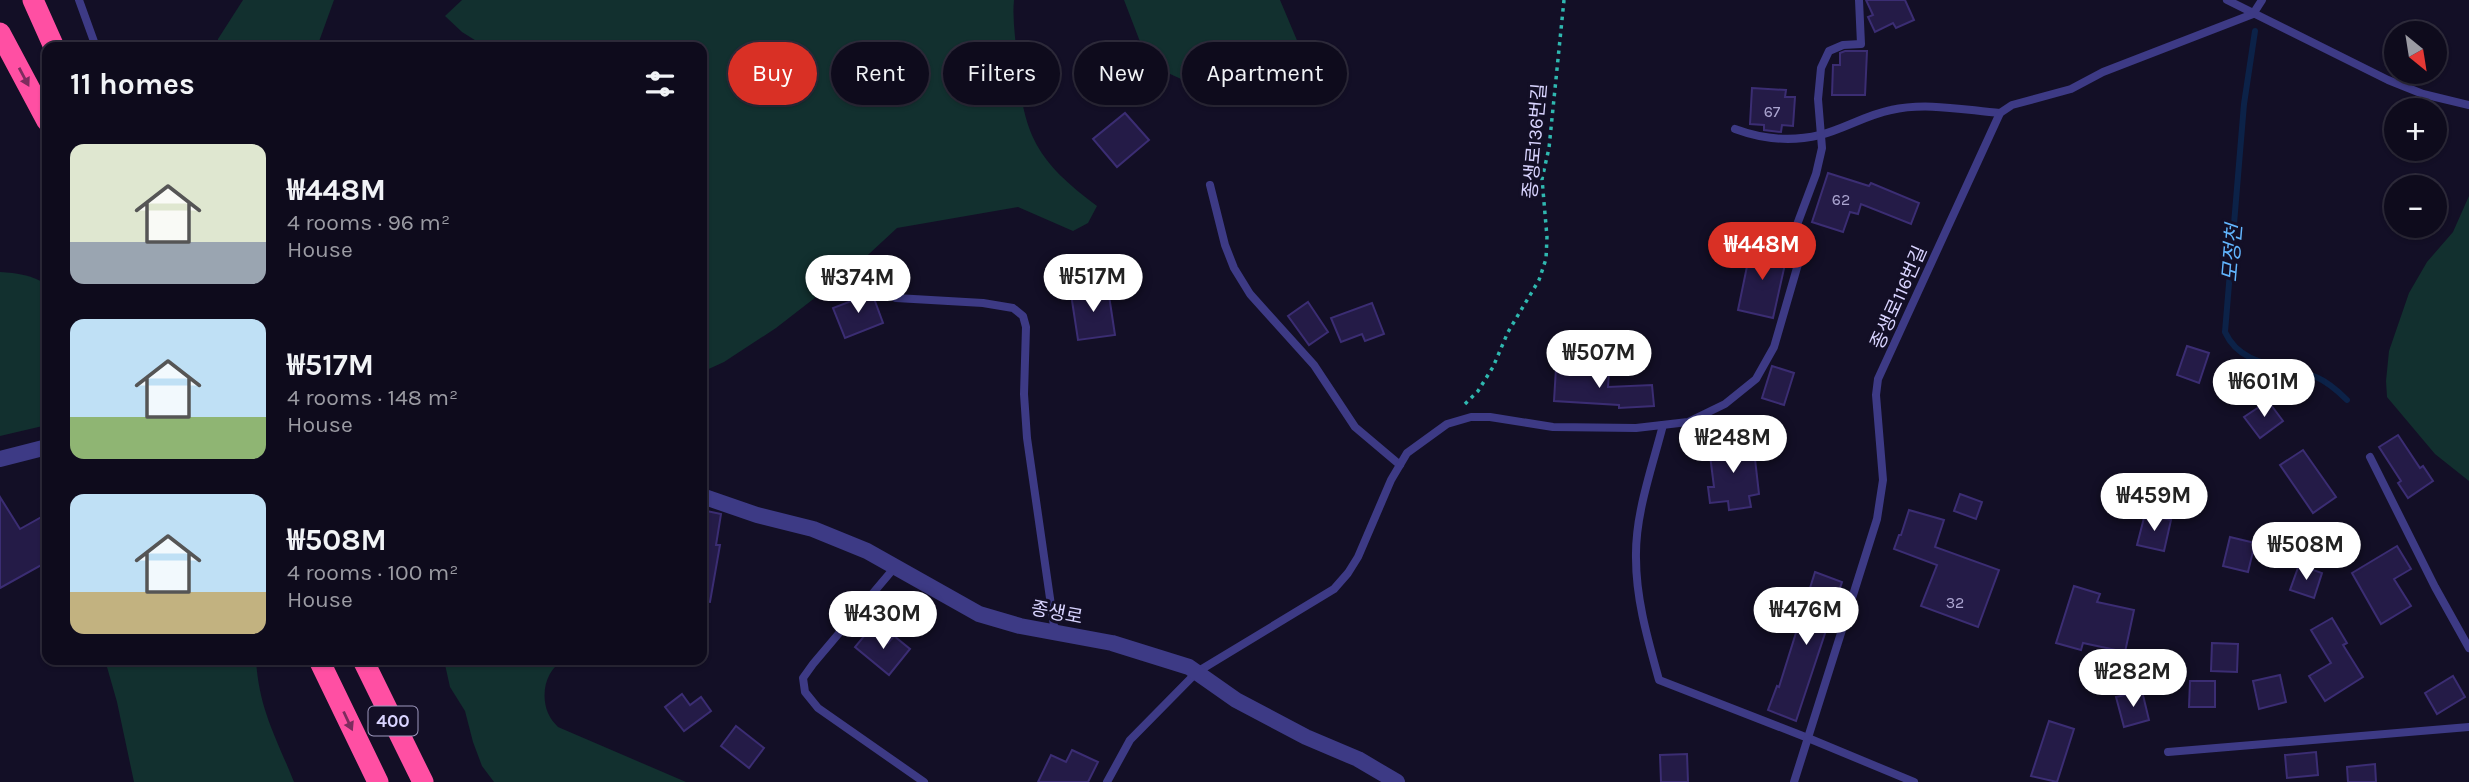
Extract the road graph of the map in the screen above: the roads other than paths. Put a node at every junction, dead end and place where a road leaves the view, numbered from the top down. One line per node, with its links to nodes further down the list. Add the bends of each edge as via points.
1 (33, 0): 8 (highway)
2 (79, 0): 9 (lane)
3 (1859, 0): 14 (lane, via 1861,44 1829,51 1821,68)
4 (2227, 0): 6 (lane)
5 (2262, 0): 6 (lane)
6 (2253, 14): 10 (lane, via 2388,80); 12 (lane, via 2115,67 2071,89)
7 (0, 33): 11 (highway, one-way to 11)
8 (52, 42)
9 (94, 42)
10 (2469, 106)
11 (42, 112)
12 (2000, 113): 14 (lane, via 1913,106 1864,117); 30 (lane, 종생로116번길, via 1878,379 1882,480 1877,519)
13 (1735, 129): 14 (lane, via 1758,138)
14 (1820, 135): 17 (lane, via 1816,174 1796,230 1801,254 1774,347 1756,379 1725,404 1688,422)
15 (1210, 185): 21 (lane, via 1225,245 1250,294 1314,365 1354,427)
16 (895, 298): 24 (lane, via 983,303 1013,308 1023,316 1027,438)
17 (1663, 425): 21 (lane, via 1553,428 1471,417 1447,424 1408,453); 30 (lane, via 1638,525 1635,557 1644,627 1659,680)
18 (42, 447): 20 (street)
19 (2370, 457): 25 (lane)
20 (0, 459)
21 (1400, 465): 28 (lane, via 1358,557 1334,589)
22 (707, 498): 23 (street, 종생로, via 813,529)
23 (895, 567): 24 (street, 종생로, via 979,614); 34 (lane, via 803,678 805,692 818,708)
24 (1055, 633): 28 (street, 종생로, via 1112,643)
25 (2469, 648)
26 (321, 665): 32 (highway, 400, one-way to 32)
27 (365, 665): 33 (highway, 400)
28 (1197, 672): 35 (lane, via 1130,740); 36 (street, 종생로, via 1236,700)
29 (2469, 727): 31 (lane)
30 (1808, 738): 37 (lane, 종생로116번길); 38 (lane)
31 (2168, 752)
32 (378, 782)
33 (423, 782)
34 (924, 782)
35 (1107, 782)
36 (1397, 782)
37 (1794, 782)
38 (1914, 782)

